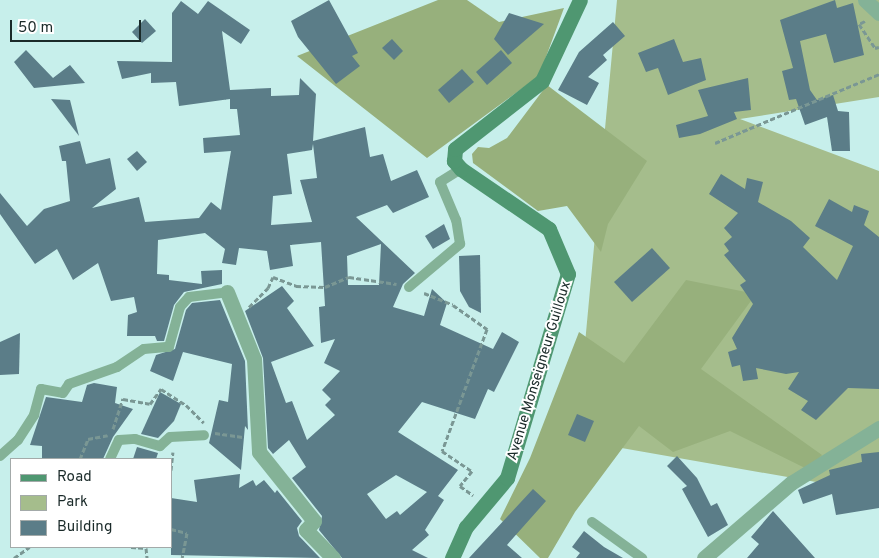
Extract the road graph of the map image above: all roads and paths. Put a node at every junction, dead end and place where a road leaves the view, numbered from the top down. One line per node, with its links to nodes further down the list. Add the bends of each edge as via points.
1 (580, 0): 7 (street, via 542,81 454,149 454,161)
2 (865, 0): 3 (street)
3 (876, 15): 4 (path, via 859,24)
4 (878, 49)
5 (879, 74): 6 (path)
6 (715, 143)
7 (461, 169): 8 (lane, via 440,182 456,220 460,244); 17 (street, Avenue Monseigneur Guilloux, via 550,229 568,274 507,478)
8 (409, 287): 10 (path, via 350,277 325,286 296,286 273,277 268,288); 17 (path, via 453,305 487,329 442,451 472,471 460,486)
9 (227, 292): 10 (street); 14 (lane, via 189,297 180,307 169,347 144,350 117,367 69,384 63,393 41,389 34,415 18,440)
10 (236, 316): 13 (street, via 254,359)
11 (879, 428): 21 (street, via 875,426 791,483)
12 (204, 435): 13 (path, via 219,432); 15 (path, via 204,422 193,410 161,389 150,404 123,399 112,434 88,440); 16 (lane, via 170,437 160,446 135,439 119,440)
13 (257, 438): 24 (street, via 259,452 314,521 306,530)
14 (0, 456)
15 (80, 458)
16 (110, 458)
17 (486, 504): 25 (street, Avenue Monseigneur Guilloux, via 466,527)
18 (592, 522): 26 (lane)
19 (172, 529): 23 (path, via 187,533)
20 (29, 548): 22 (path)
21 (715, 555)
22 (14, 558)
23 (182, 558)
24 (333, 558)
25 (452, 558)
26 (642, 558)

